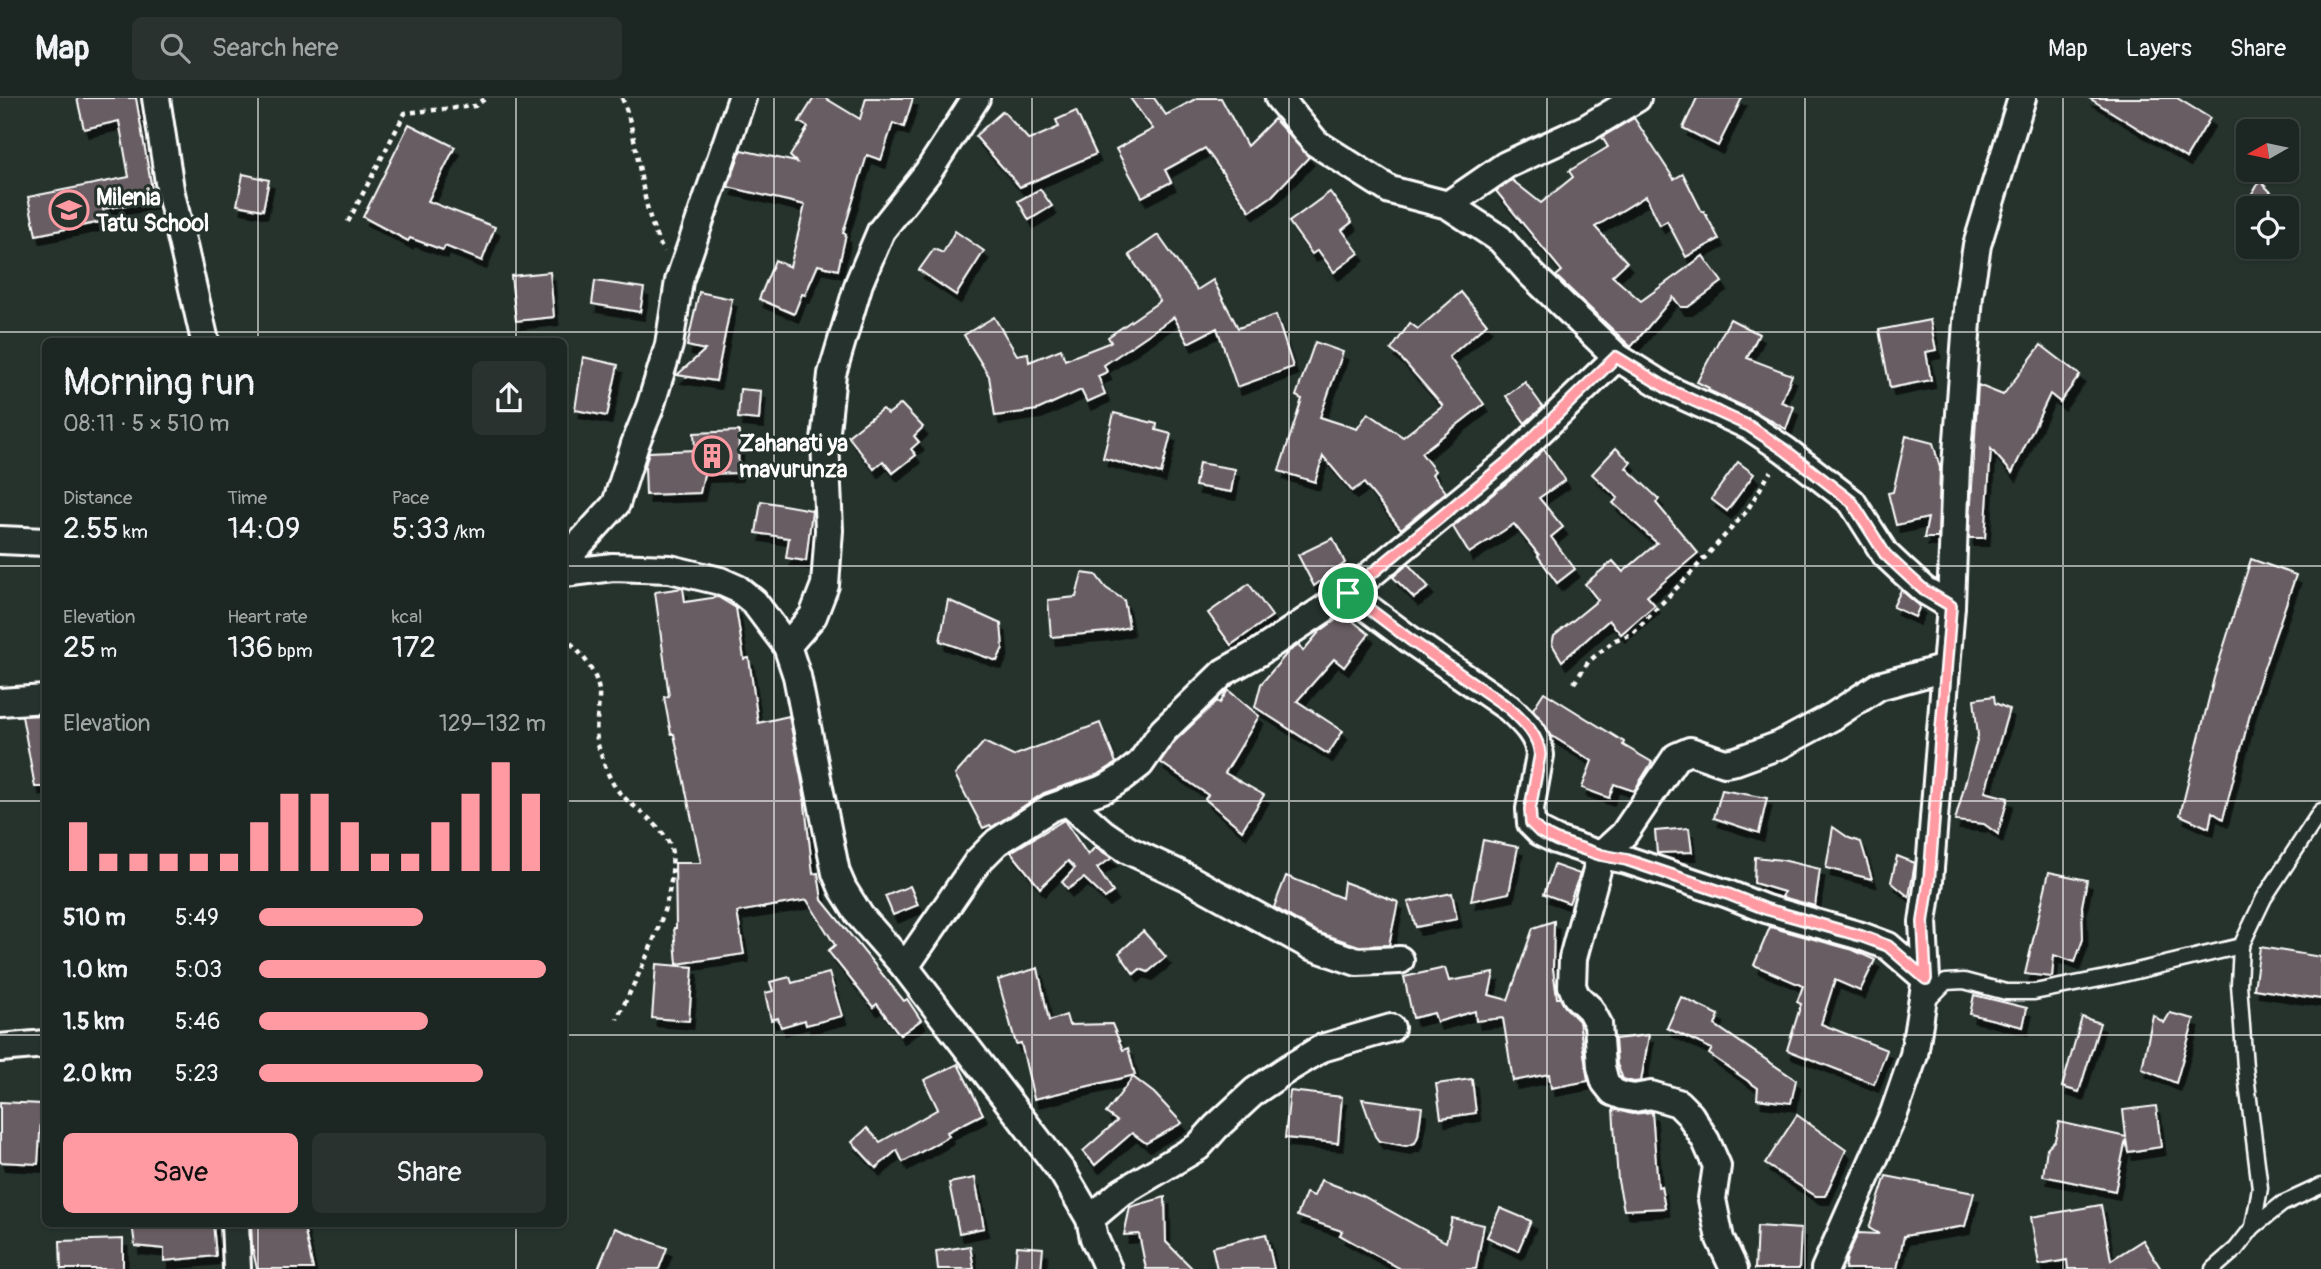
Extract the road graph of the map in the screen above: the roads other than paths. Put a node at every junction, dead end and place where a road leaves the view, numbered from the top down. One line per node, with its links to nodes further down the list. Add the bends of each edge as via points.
1 (156, 98): 8 (street, via 173,202)
2 (742, 98): 12 (street, via 679,281 669,345 616,504)
3 (976, 98): 16 (street, via 928,172 881,231 859,283 831,388 825,441 829,530 825,585 813,616)
4 (1279, 98): 7 (street, via 1316,144 1390,191)
5 (1637, 98): 7 (street, via 1587,128 1506,165)
6 (2022, 98): 15 (street, via 1977,245 1969,296)
7 (1448, 205): 9 (street, via 1500,239)
8 (204, 338)
9 (1616, 357): 14 (street, via 1511,459); 15 (street, via 1670,390 1749,426 1785,450 1852,502 1885,554 1924,590)
10 (0, 540): 11 (street)
11 (42, 542)
12 (567, 558)
13 (567, 573): 16 (street, via 640,567 720,581 754,602)
14 (1348, 593): 20 (street, via 1224,672 1122,778); 22 (street, via 1522,719 1540,747 1531,823 1556,840)
15 (1951, 606): 17 (street)
16 (787, 646): 25 (street, via 836,873 860,916)
17 (1946, 668): 22 (street, via 1879,686 1780,746 1736,761 1725,763 1690,751 1676,757 1624,834); 26 (street, via 1923,922)
18 (42, 699): 19 (street)
19 (0, 702)
20 (1067, 801): 24 (street, via 1128,850 1311,946 1357,962); 25 (street, via 997,842 978,861)
21 (2321, 811): 23 (lane, via 2264,898)
22 (1601, 855): 26 (street, via 1888,946); 37 (street, via 1573,958 1572,986 1598,1024 1605,1082 1623,1096 1651,1095 1678,1103 1706,1141 1717,1166 1712,1199 1720,1239)
23 (2241, 946): 27 (lane, via 2034,992 1946,982); 34 (lane, via 2244,1055 2260,1188)
24 (1400, 960)
25 (905, 967): 32 (street, via 1063,1173)
26 (1926, 979): 27 (street)
27 (1922, 1007): 38 (street, via 1914,1055 1894,1113)
28 (1391, 1028): 32 (street, via 1322,1048 1286,1070 1255,1091 1198,1147 1122,1192)
29 (42, 1044): 30 (street)
30 (0, 1048)
31 (2321, 1186): 34 (lane, via 2282,1203)
32 (1090, 1219): 36 (street)
33 (235, 1227): 35 (street)
34 (2253, 1227): 39 (lane)
35 (237, 1269)
36 (1108, 1269)
37 (1734, 1269)
38 (1825, 1269)
39 (2213, 1269)

